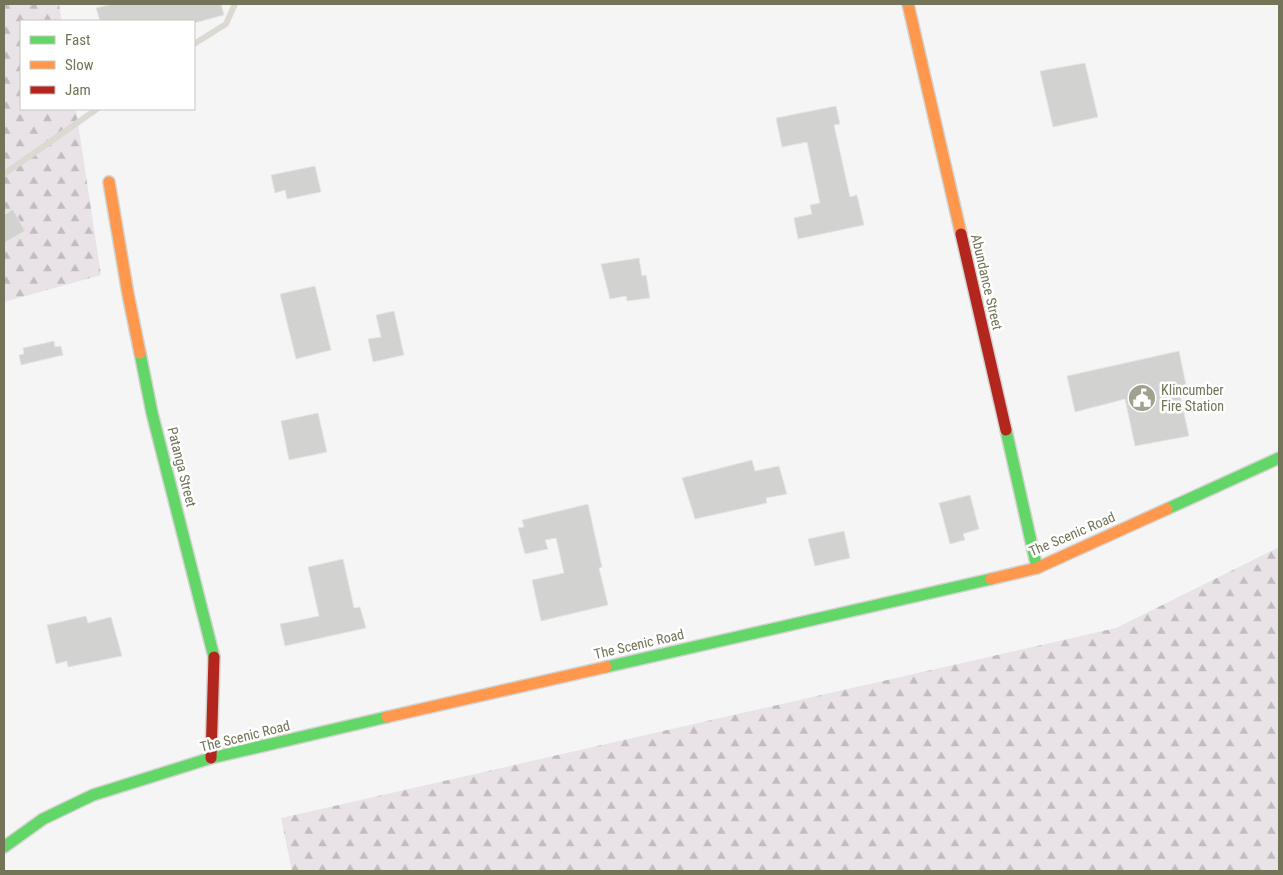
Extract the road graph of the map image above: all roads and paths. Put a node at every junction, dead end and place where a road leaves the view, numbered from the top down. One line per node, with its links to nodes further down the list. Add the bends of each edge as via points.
1 (908, 4): 4 (main road, Abundance Street)
2 (109, 182): 5 (main road, Patanga Street, via 152,413 216,660)
3 (1279, 458): 4 (main road, The Scenic Road)
4 (1037, 568): 5 (main road, The Scenic Road)
5 (211, 758): 6 (main road, The Scenic Road, via 93,795 44,819)
6 (4, 846)

